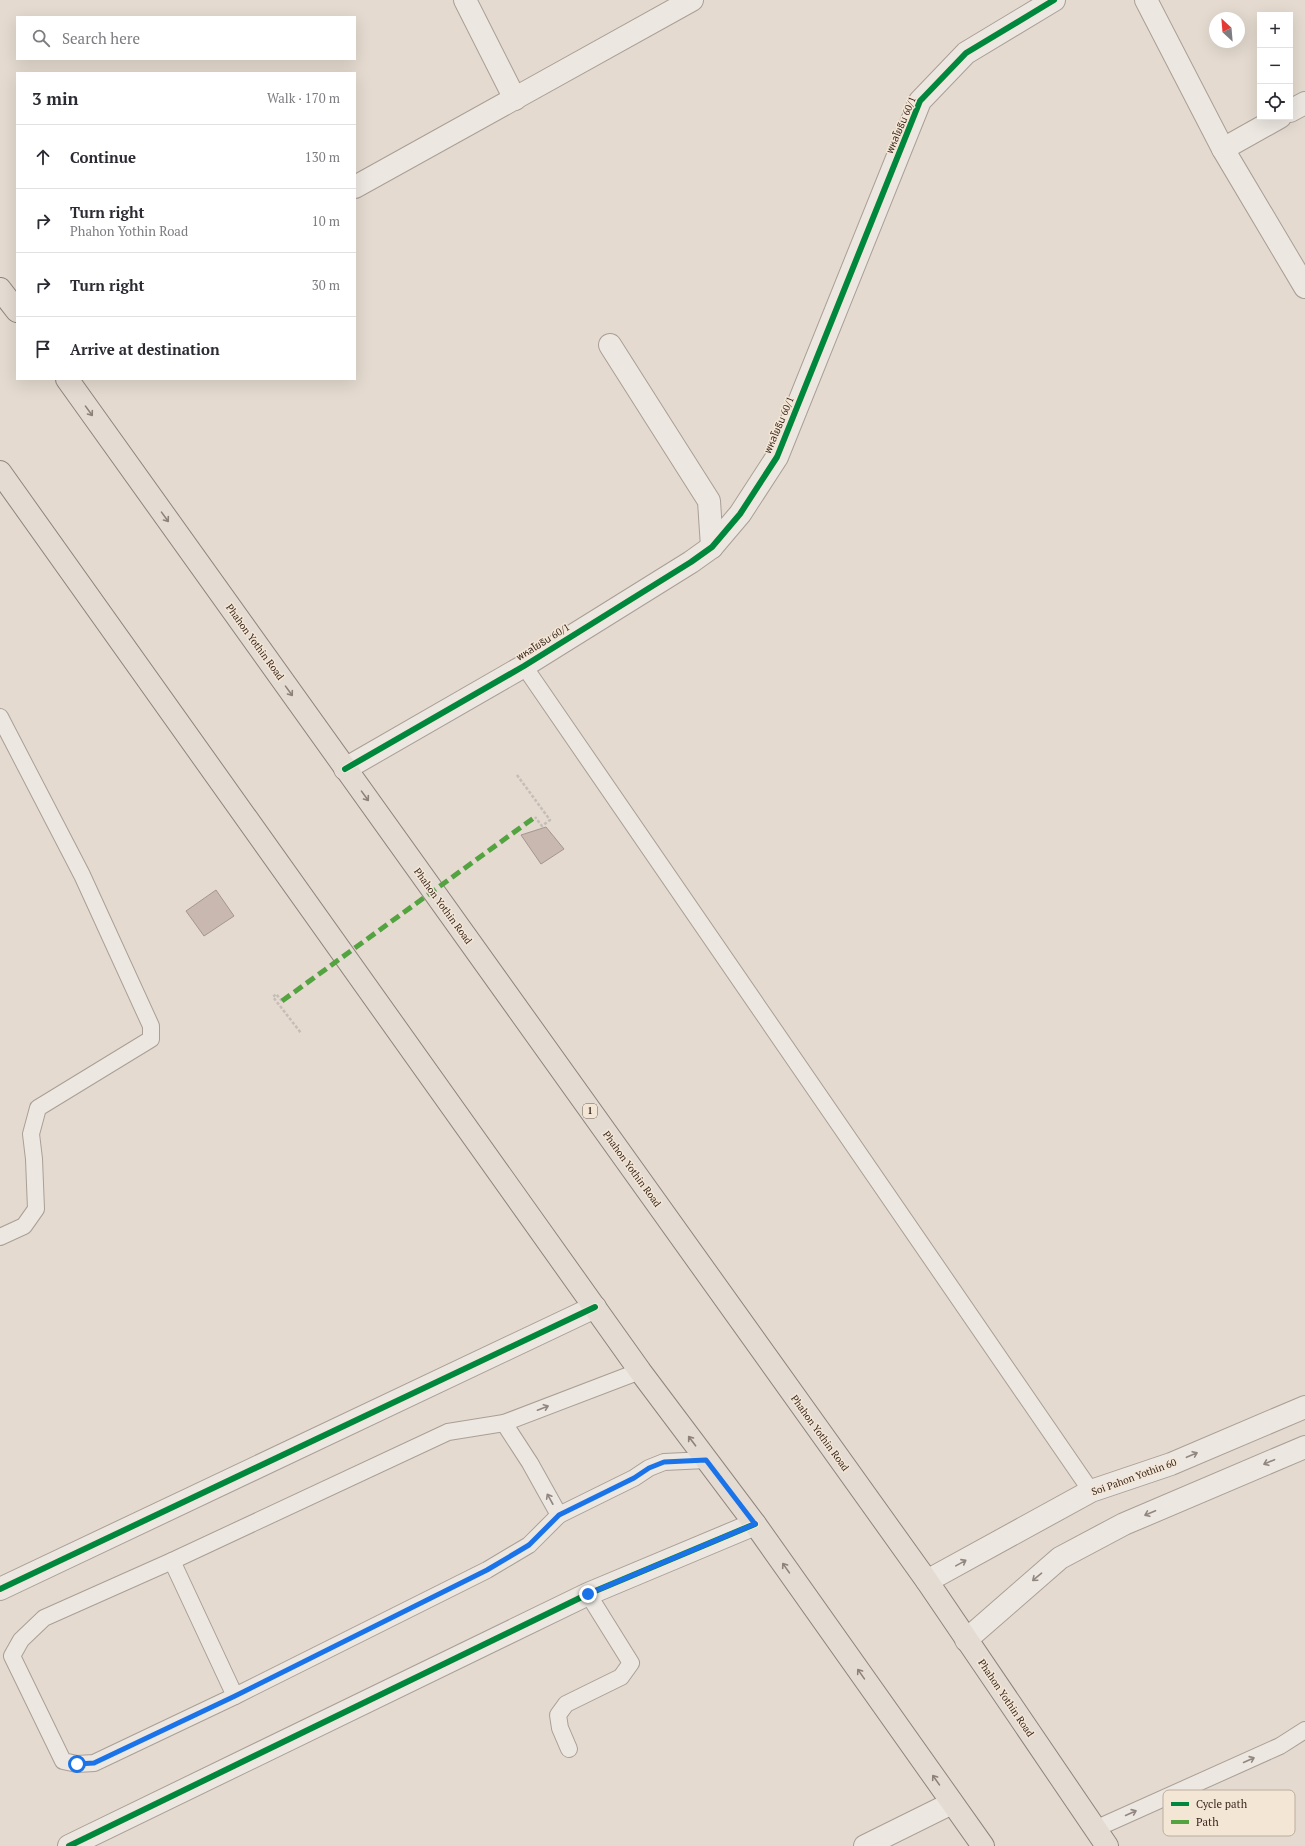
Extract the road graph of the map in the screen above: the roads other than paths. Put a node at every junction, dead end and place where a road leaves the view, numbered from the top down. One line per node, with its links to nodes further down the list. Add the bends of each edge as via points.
1 (466, 0): 5 (street)
2 (692, 0): 5 (street)
3 (1054, 0): 17 (street, พหลโยธิน 60/1, via 966,53 920,101 777,457 740,514)
4 (1146, 0): 9 (street)
5 (515, 99): 10 (street)
6 (1305, 103): 7 (street)
7 (1293, 109)
8 (1275, 120): 9 (street)
9 (1223, 149): 11 (street)
10 (356, 186)
11 (1305, 287)
12 (0, 289): 13 (main road)
13 (16, 310)
14 (610, 345): 17 (street, via 709,501)
15 (68, 380): 20 (main road, Phahon Yothin Road / 1, one-way to 20)
16 (0, 472): 22 (main road)
17 (712, 547): 18 (street, พหลโยธิน 60/1)
18 (524, 666): 20 (street, พหลโยธิน 60/1); 28 (lane)
19 (0, 716): 21 (lane, via 82,876 151,1026 151,1039 38,1108 31,1134 36,1209 24,1226)
20 (345, 769): 32 (main road, Phahon Yothin Road / 1, one-way to 32)
21 (0, 1237)
22 (595, 1307): 23 (main road); 33 (street)
23 (640, 1371): 25 (lane, one-way to 23); 27 (main road, one-way to 23)
24 (1305, 1407): 28 (street, Soi Pahon Yothin 60, one-way to 24, via 1171,1464)
25 (504, 1423): 29 (lane, one-way to 25); 31 (lane, via 448,1432)
26 (1305, 1447): 35 (street, one-way to 35, via 1124,1524 1060,1558)
27 (706, 1460): 29 (lane, via 664,1462); 30 (main road)
28 (1091, 1491): 32 (street, Soi Pahon Yothin 60, one-way to 28)
29 (559, 1515): 36 (lane, via 529,1545 487,1570)
30 (755, 1524): 34 (street); 40 (main road, one-way to 30)
31 (172, 1561): 36 (lane); 36 (lane, via 44,1618 21,1640 12,1656 63,1761 77,1764 94,1763)
32 (927, 1581): 35 (main road, Phahon Yothin Road / 1)
33 (0, 1589)
34 (588, 1594): 38 (lane, via 630,1663 621,1677 566,1704 558,1715 560,1728); 43 (street)
35 (966, 1640): 42 (main road, Phahon Yothin Road / 1)
36 (235, 1696)
37 (1305, 1730): 39 (lane, one-way to 37, via 1280,1746)
38 (569, 1749)
39 (1194, 1790)
40 (952, 1803): 44 (street); 45 (main road)
41 (1163, 1806): 42 (lane, one-way to 41)
42 (1101, 1838)
43 (69, 1846)
44 (865, 1846)
45 (983, 1846)

